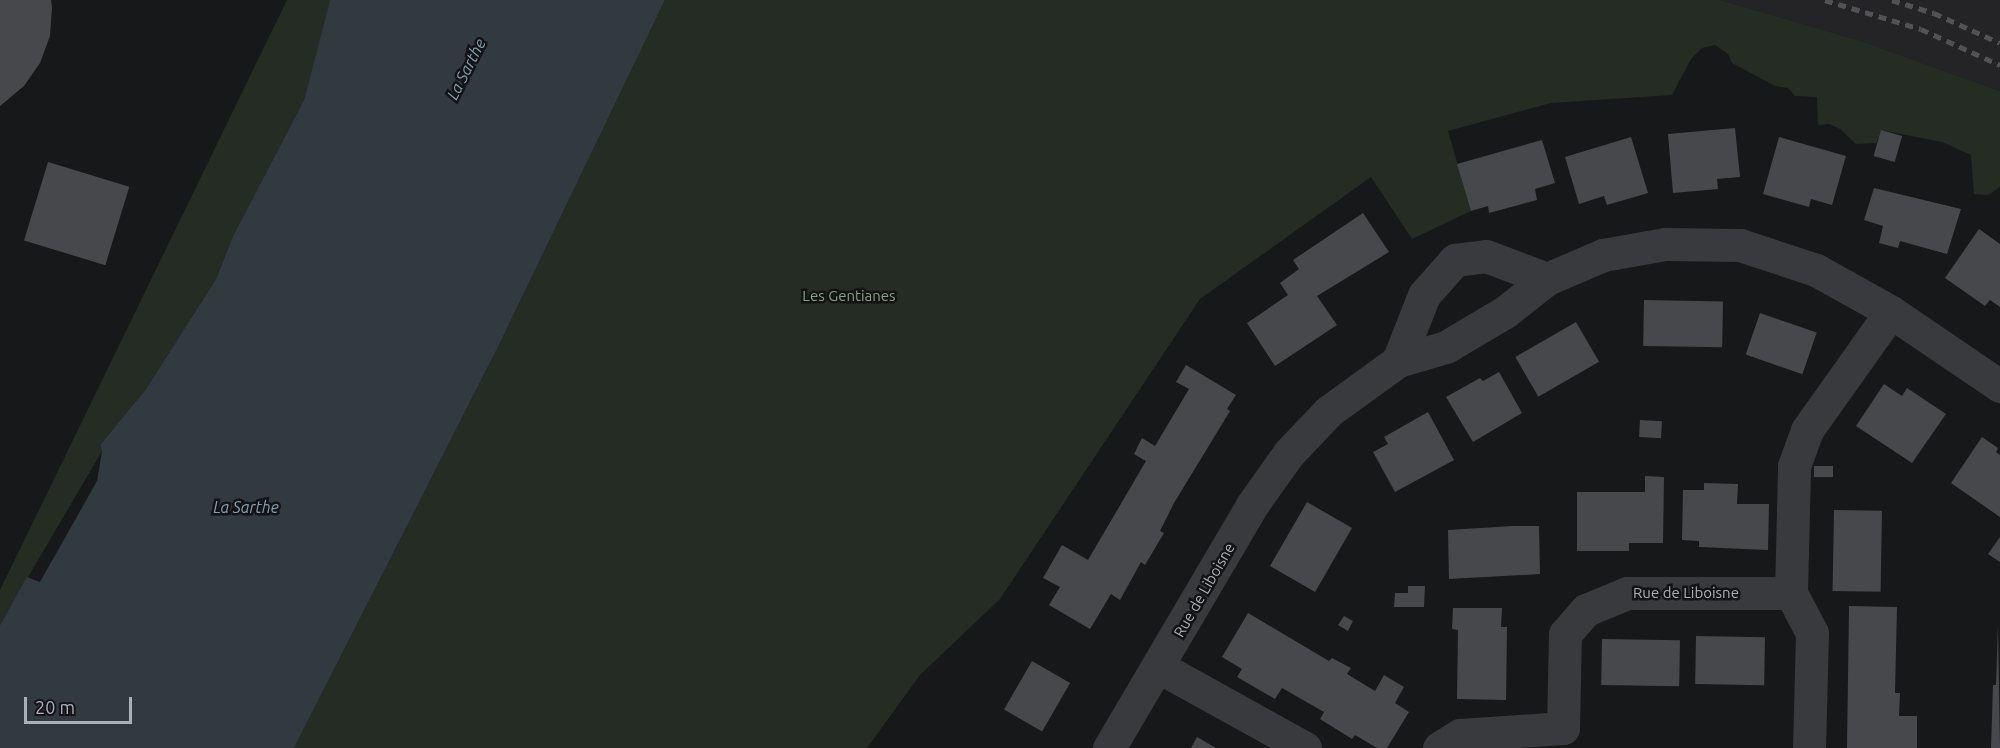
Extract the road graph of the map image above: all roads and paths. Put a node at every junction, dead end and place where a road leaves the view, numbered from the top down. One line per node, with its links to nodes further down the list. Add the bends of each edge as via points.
1 (1547, 279): 2 (street, Rue de Liboisne, via 1603,255 1665,244 1740,245 1816,270); 3 (street, Rue de Liboisne, via 1505,312 1446,347); 3 (street, via 1486,256 1455,260 1424,295)
2 (1891, 312): 4 (street, Rue de Liboisne); 5 (street, via 1807,430 1794,466)
3 (1398, 361): 6 (street, Rue de Liboisne, via 1329,411 1289,453 1252,505)
4 (2000, 386)
5 (1791, 593): 9 (street, Rue de Liboisne, via 1627,593 1587,610 1565,633 1563,728 1460,735); 10 (street, via 1812,633)
6 (1159, 667): 7 (street, Rue de Liboisne); 8 (street)
7 (1109, 748)
8 (1305, 748)
9 (1439, 748)
10 (1809, 748)

